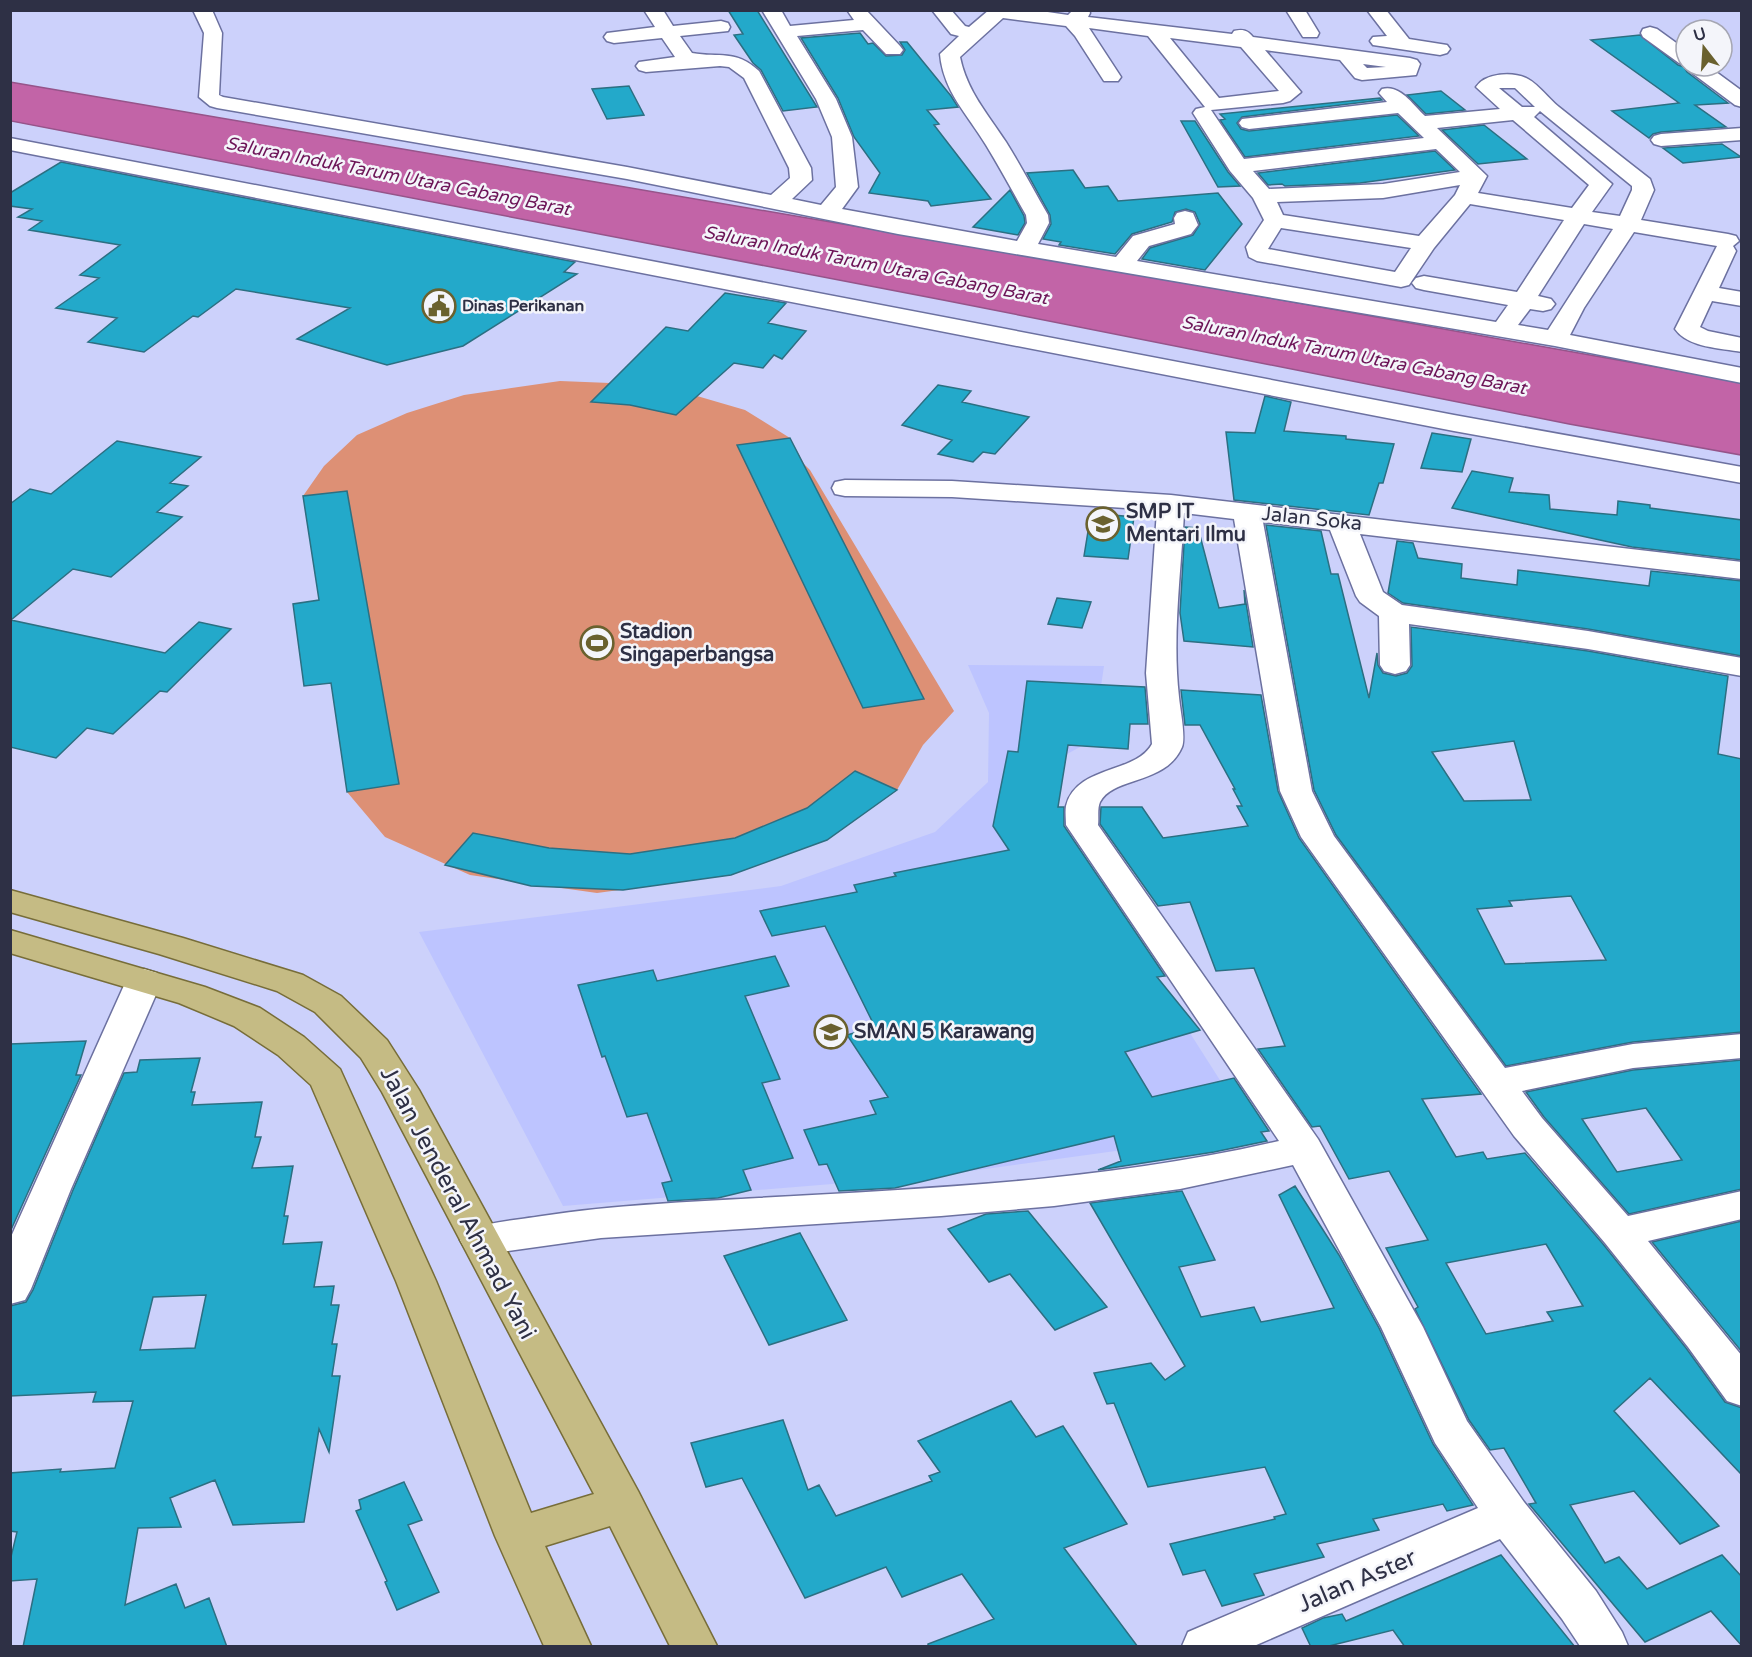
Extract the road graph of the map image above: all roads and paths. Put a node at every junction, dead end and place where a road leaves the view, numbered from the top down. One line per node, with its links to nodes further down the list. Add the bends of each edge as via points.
1 (202, 10): 43 (street, via 213,33 209,97 217,102 627,173)
2 (653, 10): 13 (street)
3 (771, 10): 14 (street)
4 (941, 10): 18 (street, via 958,30)
5 (1295, 10): 16 (street)
6 (1376, 10): 21 (street)
7 (1000, 11): 15 (street); 18 (street)
8 (1190, 16): 10 (street)
9 (862, 17): 14 (street); 23 (street)
10 (1232, 23): 16 (street); 20 (street)
11 (721, 27): 13 (street)
12 (1154, 31): 15 (street); 20 (street); 20 (street, via 1214,105 1288,95 1291,92)
13 (666, 32): 19 (street); 26 (street, via 685,58)
14 (783, 32): 44 (street, via 806,63 842,137 848,187)
15 (1077, 33): 28 (street)
16 (1310, 33): 21 (street)
17 (1650, 33): 24 (street)
18 (974, 35): 51 (street, via 950,54 954,77 1037,215 1038,223)
19 (614, 37)
20 (1247, 42): 25 (street, via 1410,64 1409,71 1362,74)
21 (1404, 45): 22 (street)
22 (1440, 49)
23 (893, 50)
24 (1674, 50)
25 (1348, 58)
26 (697, 62): 27 (street); 43 (street, via 734,60 752,75 800,168 801,180)
27 (646, 66)
28 (1111, 77)
29 (1711, 78): 30 (street)
30 (1742, 101)
31 (1549, 109): 32 (street); 32 (street, via 1518,81 1497,81 1486,87); 49 (street, via 1642,184)
32 (1518, 114): 33 (street); 45 (street, via 1601,184)
33 (1422, 123): 36 (street); 38 (street, via 1397,100 1209,120)
34 (1742, 134): 35 (street)
35 (1661, 140)
36 (1442, 142): 38 (street); 39 (street)
37 (10, 144): 63 (street)
38 (1238, 166): 41 (street)
39 (1476, 176): 40 (street); 42 (street)
40 (1383, 191): 41 (street); 42 (street)
41 (1263, 196): 47 (street)
42 (1460, 202): 45 (street); 50 (street)
43 (775, 203): 44 (street)
44 (826, 213): 51 (street)
45 (1576, 216): 49 (street); 57 (street)
46 (1185, 218): 53 (street, via 1187,225 1183,229 1141,241)
47 (1275, 220): 50 (street); 50 (street, via 1257,252 1401,280)
48 (1738, 221): 52 (street, via 1731,222)
49 (1628, 225): 52 (street); 58 (street)
50 (1425, 244)
51 (1024, 249): 53 (street)
52 (1732, 249): 55 (street)
53 (1122, 265): 59 (street)
54 (1424, 283): 57 (street)
55 (1704, 293): 56 (street); 61 (street, via 1688,331 1701,338)
56 (1742, 299)
57 (1524, 301): 58 (street); 59 (street)
58 (1572, 308): 60 (street)
59 (1502, 330): 60 (street)
60 (1555, 339): 62 (street)
61 (1742, 345)
62 (1742, 376)
63 (1742, 475)
64 (846, 488): 65 (street, Jalan Soka, via 952,489)
65 (1171, 503): 66 (street, Jalan Soka); 77 (street, via 1161,673 1166,752 1096,786 1083,803 1083,825)
66 (1247, 512): 67 (street, Jalan Soka); 76 (street, via 1296,791 1318,837)
67 (1341, 522): 68 (street, Jalan Soka); 69 (street, via 1370,596)
68 (1742, 571)
69 (1394, 614): 70 (street); 71 (street, via 1513,628)
70 (1395, 665)
71 (1742, 667)
72 (10, 901): 80 (main road, Jalan Jenderal Ahmad Yani, via 290,983 328,1004 374,1049)
73 (10, 941): 74 (main road)
74 (144, 981): 81 (street); 85 (main road, via 247,1017 291,1046 327,1078 416,1281)
75 (1742, 1046): 76 (street, via 1633,1056)
76 (1495, 1083): 79 (street)
77 (1304, 1149): 80 (street, via 1231,1167 1053,1192 600,1223); 84 (street, via 1402,1327 1450,1431)
78 (1742, 1205): 79 (street)
79 (1619, 1233): 82 (street)
80 (480, 1240): 83 (main road, Jalan Jenderal Ahmad Yani)
81 (10, 1289)
82 (1742, 1389)
83 (622, 1504): 85 (main road); 87 (main road, Jalan Jenderal Ahmad Yani)
84 (1508, 1515): 88 (street, Jalan Aster); 89 (street, via 1579,1605)
85 (518, 1536): 86 (main road)
86 (567, 1647)
87 (694, 1647)
88 (1205, 1647)
89 (1605, 1647)

